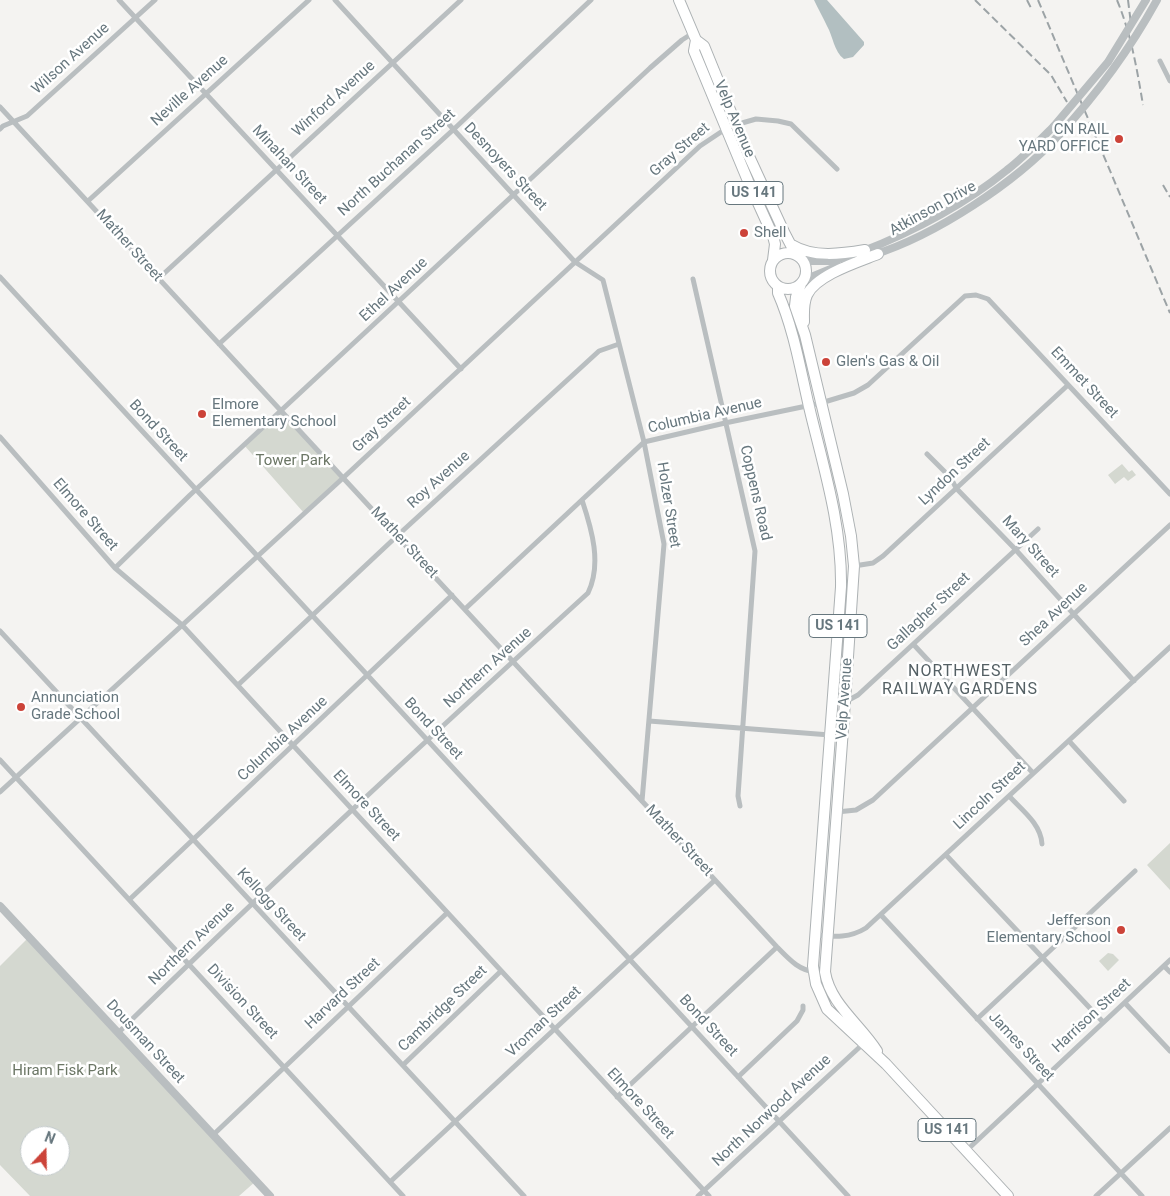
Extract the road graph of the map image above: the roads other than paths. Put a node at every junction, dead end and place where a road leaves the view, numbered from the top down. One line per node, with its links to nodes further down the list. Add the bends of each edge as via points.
1 (120, 0): 10 (street, Minahan Street)
2 (155, 0): 10 (street, Wilson Avenue)
3 (309, 0): 15 (street, Neville Avenue)
4 (334, 0): 13 (street, Desnoyers Street)
5 (461, 0): 13 (street, Winford Avenue)
6 (591, 0): 20 (street, North Buchanan Street)
7 (679, 0): 11 (main road, Velp Avenue / US 141)
8 (1146, 0): 27 (street, Atkinson Drive, bridge, via 1108,62 1054,126 1006,171 926,222)
9 (1156, 0): 28 (street, Atkinson Drive, bridge, via 1115,66 1047,148 982,199 925,233)
10 (136, 18): 15 (street, Minahan Street); 17 (street, Wilson Avenue, via 26,116)
11 (694, 37): 18 (main road, Velp Avenue / US 141, via 694,51); 23 (street, Ethel Avenue, via 650,68)
12 (1160, 61): 14 (street)
13 (392, 62): 20 (street, Desnoyers Street); 21 (street, Winford Avenue)
14 (1170, 81)
15 (206, 94): 21 (street, Minahan Street); 24 (street, Neville Avenue)
16 (0, 106): 17 (street, Mather Street)
17 (14, 122): 19 (street, Wilson Avenue); 24 (street, Mather Street)
18 (735, 125): 22 (street, via 756,119 792,124); 26 (main road, Velp Avenue / US 141); 30 (main road, Velp Avenue / US 141, via 748,181 773,236); 31 (street, Gray Street, via 700,146)
19 (0, 129)
20 (454, 129): 23 (street, Desnoyers Street); 25 (street, North Buchanan Street)
21 (276, 169): 25 (street, Minahan Street); 33 (street, Winford Avenue)
22 (837, 170)
23 (514, 194): 31 (street, Desnoyers Street); 38 (street, Ethel Avenue)
24 (88, 201): 33 (street, Mather Street)
25 (337, 235): 38 (street, Minahan Street); 40 (street, North Buchanan Street)
26 (792, 245): 27 (main road, via 806,251 832,254); 29 (main road, Velp Avenue / US 141)
27 (865, 250): 29 (street, Atkinson Drive, via 831,261)
28 (878, 254): 35 (street, Atkinson Drive, via 832,268); 39 (main road, via 826,277 811,288 804,306)
29 (800, 258): 30 (main road, via 784,253); 35 (main road, via 806,270)
30 (773, 260): 36 (main road, via 769,274)
31 (576, 262): 41 (street, Holzer Street, via 603,280); 42 (street, Gray Street)
32 (0, 277): 53 (street, Bond Street)
33 (158, 279): 40 (street, Mather Street)
34 (693, 279): 47 (street, Coppens Road)
35 (803, 282): 36 (main road, via 790,290); 39 (main road, Velp Avenue / US 141, via 795,306)
36 (778, 287): 45 (main road, Velp Avenue / US 141)
37 (976, 295): 43 (street, Emmet Street, via 988,299); 44 (street, Columbia Avenue, via 965,296 868,385)
38 (399, 302): 42 (street, Minahan Street); 46 (street, Ethel Avenue)
39 (806, 336): 44 (main road, Velp Avenue / US 141)
40 (220, 344): 46 (street, Mather Street)
41 (619, 344): 49 (street, Holzer Street); 58 (street, Roy Avenue, via 599,351)
42 (461, 369): 51 (street, Gray Street)
43 (1068, 385): 52 (street, Lyndon Street); 54 (street, Emmet Street)
44 (821, 403): 45 (street, Columbia Avenue); 61 (main road, Velp Avenue / US 141, via 850,525)
45 (809, 406): 47 (street, Columbia Avenue); 76 (main road, Velp Avenue / US 141, via 840,544 841,587)
46 (281, 411): 51 (street, Mather Street); 53 (street, Ethel Avenue)
47 (726, 423): 49 (street, Columbia Avenue); 80 (street, Coppens Road, via 755,551)
48 (0, 437): 62 (street, Elmore Street)
49 (644, 442): 55 (street, Columbia Avenue); 79 (street, Holzer Street, via 664,544)
50 (926, 454): 52 (street, Mary Street, via 951,478)
51 (343, 478): 58 (street, Mather Street); 60 (street, Gray Street)
52 (956, 488): 59 (street, Mary Street); 61 (street, Lyndon Street, via 883,556 869,564)
53 (196, 490): 60 (street, Bond Street); 62 (street, Ethel Avenue)
54 (1170, 494)
55 (582, 500): 64 (street, Columbia Avenue); 71 (street, Northern Avenue, via 595,555 593,582 588,593)
56 (1170, 525): 65 (street, Shea Avenue)
57 (1038, 529): 59 (street, Gallagher Street)
58 (397, 536): 63 (street, Mather Street); 66 (street, Roy Avenue)
59 (1015, 549): 65 (street, Mary Street); 69 (street, Gallagher Street)
60 (257, 556): 66 (street, Bond Street); 67 (street, Gray Street)
61 (854, 566): 75 (main road, Velp Avenue / US 141)
62 (115, 568): 67 (street, Elmore Street)
63 (452, 596): 64 (street, Mather Street); 72 (street, Columbia Avenue)
64 (465, 609): 71 (street, Mather Street)
65 (1073, 614): 73 (street, Mary Street); 77 (street, Shea Avenue)
66 (312, 616): 72 (street, Bond Street); 74 (street, Roy Avenue)
67 (182, 625): 74 (street, Elmore Street); 78 (street, Gray Street)
68 (0, 631): 78 (street, Kellogg Street)
69 (914, 645): 75 (street, Gallagher Street); 77 (street)
70 (1170, 647): 73 (street, Lincoln Street)
71 (513, 661): 83 (street, Northern Avenue); 91 (street, Mather Street)
72 (368, 676): 83 (street, Bond Street); 85 (street, Columbia Avenue)
73 (1134, 681): 84 (street, Lincoln Street)
74 (238, 685): 85 (street, Elmore Street)
75 (846, 702): 76 (street); 82 (main road, Velp Avenue / US 141)
76 (832, 703): 81 (main road, Velp Avenue / US 141)
77 (972, 707): 87 (street); 95 (street, Shea Avenue, via 868,804 856,810)
78 (81, 718): 88 (street, Gray Street); 96 (street, Kellogg Street)
79 (649, 721): 80 (street); 91 (street, Holzer Street)
80 (743, 727): 81 (street); 93 (street, Coppens Road)
81 (830, 735): 82 (street); 106 (main road, Velp Avenue / US 141)
82 (842, 736): 95 (main road, Velp Avenue / US 141)
83 (427, 740): 94 (street, Northern Avenue); 110 (street, Bond Street)
84 (1069, 741): 87 (street, Lincoln Street); 92 (street)
85 (294, 746): 94 (street, Elmore Street); 96 (street, Columbia Avenue)
86 (0, 760): 88 (street, Division Street)
87 (1033, 773): 90 (street, Lincoln Street)
88 (16, 777): 89 (street, Gray Street); 101 (street, Division Street)
89 (0, 792)
90 (1009, 796): 97 (street, via 1037,826); 98 (street, Lincoln Street)
91 (642, 801): 100 (street, Mather Street)
92 (1124, 801)
93 (740, 806)
94 (352, 810): 102 (street, Northern Avenue); 104 (street, Elmore Street)
95 (838, 812): 107 (main road, Velp Avenue / US 141)
96 (194, 839): 101 (street, Columbia Avenue); 102 (street, Kellogg Street)
97 (1042, 844)
98 (946, 855): 105 (street, Lincoln Street); 109 (street)
99 (1135, 871): 109 (street)
100 (715, 880): 108 (street, Mather Street); 110 (street, Vroman Street)
101 (130, 899): 112 (street, Division Street)
102 (253, 903): 112 (street, Northern Avenue); 119 (street, Kellogg Street)
103 (0, 906): 125 (street, Dousman Street)
104 (447, 913): 114 (street, Elmore Street); 119 (street, Harvard Street)
105 (881, 915): 107 (street, Lincoln Street, via 854,934); 121 (street, James Street)
106 (816, 935): 107 (street, Lincoln Street); 115 (main road, Velp Avenue / US 141)
107 (827, 936): 116 (main road, Velp Avenue / US 141)
108 (777, 946): 115 (street, Mather Street, via 797,967); 123 (street)
109 (1043, 957): 121 (street); 122 (street)
110 (630, 960): 123 (street, Bond Street); 124 (street, Vroman Street)
111 (1170, 960): 113 (street, Harrison Street)
112 (189, 963): 125 (street, Northern Avenue); 130 (street, Division Street)
113 (1164, 966): 117 (street); 118 (street, Harrison Street)
114 (501, 971): 124 (street, Elmore Street); 129 (street, Cambridge Street)
115 (813, 972): 116 (street, Mather Street); 126 (main road, US 141, via 828,1009)
116 (825, 972): 128 (main road, US 141, via 836,999)
117 (1170, 972)
118 (1126, 1003): 122 (street, Harrison Street); 127 (street)
119 (349, 1006): 129 (street, Kellogg Street); 130 (street, Harvard Street)
120 (803, 1006): 131 (street, via 797,1021)
121 (977, 1019): 132 (street, James Street)
122 (1104, 1022): 132 (street, Harrison Street)
123 (692, 1027): 131 (street, Bond Street); 133 (street)
124 (555, 1029): 133 (street, Elmore Street); 135 (street, Vroman Street)
125 (118, 1033): 137 (street, Dousman Street)
126 (863, 1044): 128 (main road, US 141); 134 (street, North Norwood Avenue)
127 (1170, 1051)
128 (886, 1064): 138 (main road, US 141)
129 (402, 1065): 135 (street, Kellogg Street)
130 (285, 1066): 137 (street, Harvard Street); 140 (street, Division Street)
131 (738, 1077): 134 (street, Bond Street)
132 (1038, 1084): 138 (street, Harrison Street); 139 (street, James Street)
133 (617, 1097): 141 (street, Elmore Street)
134 (780, 1121): 141 (street, North Norwood Avenue); 147 (street, Bond Street)
135 (455, 1122): 140 (street, Vroman Street); 144 (street, Kellogg Street)
136 (1170, 1128): 139 (street)
137 (213, 1135): 142 (street, Dousman Street)
138 (966, 1151): 148 (main road, US 141)
139 (1121, 1173): 149 (street); 150 (street, James Street)
140 (390, 1182): 143 (street, Division Street)
141 (704, 1191): 145 (street, North Norwood Avenue); 146 (street, Elmore Street)
142 (270, 1196)
143 (403, 1196)
144 (524, 1196)
145 (698, 1196)
146 (709, 1196)
147 (848, 1196)
148 (1008, 1196)
149 (1096, 1196)
150 (1142, 1196)

